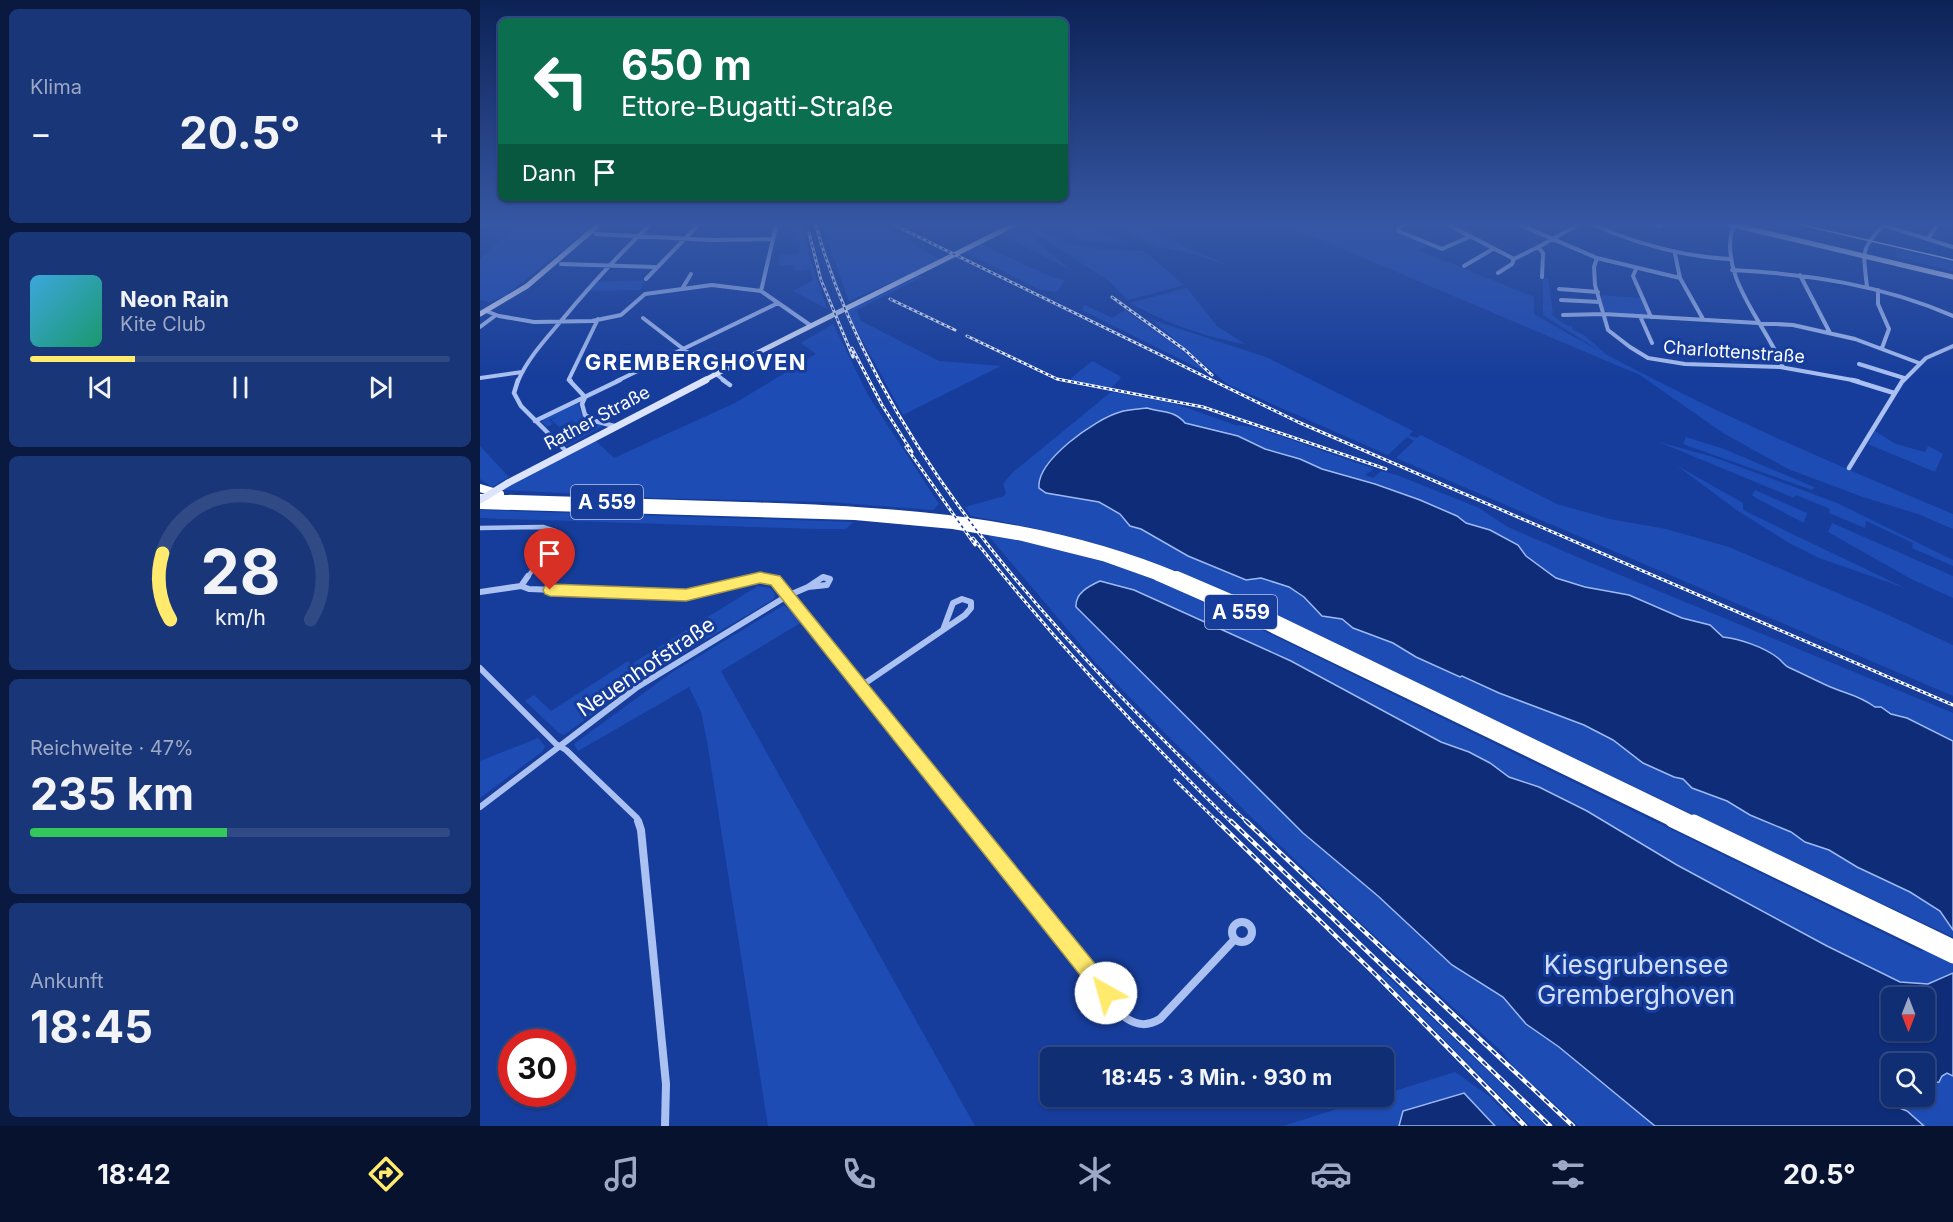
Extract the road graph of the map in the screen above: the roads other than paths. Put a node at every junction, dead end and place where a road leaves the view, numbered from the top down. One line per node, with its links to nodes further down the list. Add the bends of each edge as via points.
1 (691, 274): 18 (street)
2 (540, 275): 26 (street)
3 (600, 275): 36 (street)
4 (649, 275): 16 (street)
5 (765, 275): 21 (street)
6 (918, 275): 38 (street, Rather Straße)
7 (1594, 275): 22 (street, Charlottenstraße)
8 (1634, 275): 31 (street)
9 (1663, 275): 15 (street)
10 (1679, 275): 15 (street)
11 (1735, 275): 37 (street)
12 (1794, 275): 13 (street)
13 (1800, 275): 17 (street); 40 (street)
14 (1865, 275): 17 (street)
15 (1680, 278): 35 (street)
16 (646, 279)
17 (1867, 287): 20 (street)
18 (682, 289): 21 (street, via 712,285); 34 (street, via 641,295 620,315)
19 (1559, 289): 22 (street)
20 (1878, 290): 32 (street, via 1911,298); 43 (street, via 1878,304 1889,328)
21 (761, 291): 25 (street)
22 (1598, 292): 24 (street, Charlottenstraße)
23 (1561, 300): 24 (street)
24 (1600, 302): 27 (street, Charlottenstraße)
25 (778, 303): 38 (street); 44 (street)
26 (482, 310): 28 (street)
27 (1604, 314): 29 (street); 30 (street); 47 (street, Charlottenstraße, via 1608,330 1656,360)
28 (496, 315): 36 (street, via 521,321); 39 (street)
29 (1563, 315)
30 (1640, 316): 31 (street); 41 (street)
31 (1651, 316): 35 (street)
32 (1953, 316)
33 (643, 318): 44 (street)
34 (598, 319): 36 (street); 54 (street, via 569,379)
35 (1703, 319): 37 (street)
36 (561, 322): 48 (street)
37 (1761, 322): 40 (street); 47 (street)
38 (810, 325): 49 (street, Rather Straße)
39 (480, 327)
40 (1830, 333): 43 (street)
41 (1652, 343)
42 (1953, 346): 45 (street)
43 (1882, 348): 45 (street)
44 (683, 349): 49 (street); 54 (street)
45 (1919, 363): 51 (street)
46 (1859, 364): 51 (street)
47 (1783, 367): 53 (street, Charlottenstraße, via 1854,379)
48 (522, 372): 50 (street); 55 (street, via 514,393)
49 (715, 374): 52 (street); 56 (street, Rather Straße)
50 (480, 378)
51 (1904, 378): 53 (street)
52 (730, 385)
53 (1894, 393): 58 (street)
54 (585, 397): 55 (street); 56 (street, via 585,416)
55 (535, 421): 57 (street)
56 (614, 426): 57 (street, Rather Straße)
57 (566, 451): 60 (street, Rather Straße, bridge)
58 (1849, 468)
59 (480, 488): 61 (highway)
60 (480, 499): 61 (highway, A 559)
61 (547, 501): 74 (highway, A 559, via 906,513 1006,526 1118,554 1258,611)
62 (480, 505): 74 (highway, A 559, via 904,519 1003,532 1103,557 1171,581 1242,613)
63 (480, 528): 64 (street, via 543,527 555,531 554,539)
64 (521, 586): 66 (street); 67 (street, via 686,595 766,577 781,584)
65 (808, 587): 67 (street, Neuenhofstraße)
66 (480, 592)
67 (787, 596): 70 (street); 71 (street, Neuenhofstraße, via 636,688)
68 (943, 630): 68 (street, via 969,612 971,602 962,599 953,603); 70 (street)
69 (480, 668): 71 (street)
70 (861, 686): 73 (street, via 1126,1018 1147,1025 1160,1019)
71 (559, 747): 72 (street, Neuenhofstraße); 77 (street, via 637,818 641,830 666,1084)
72 (480, 807)
73 (1235, 939)
74 (1939, 945): 75 (highway, A 559); 76 (highway, A 559)
75 (1953, 946)
76 (1953, 957)
77 (665, 1126)

